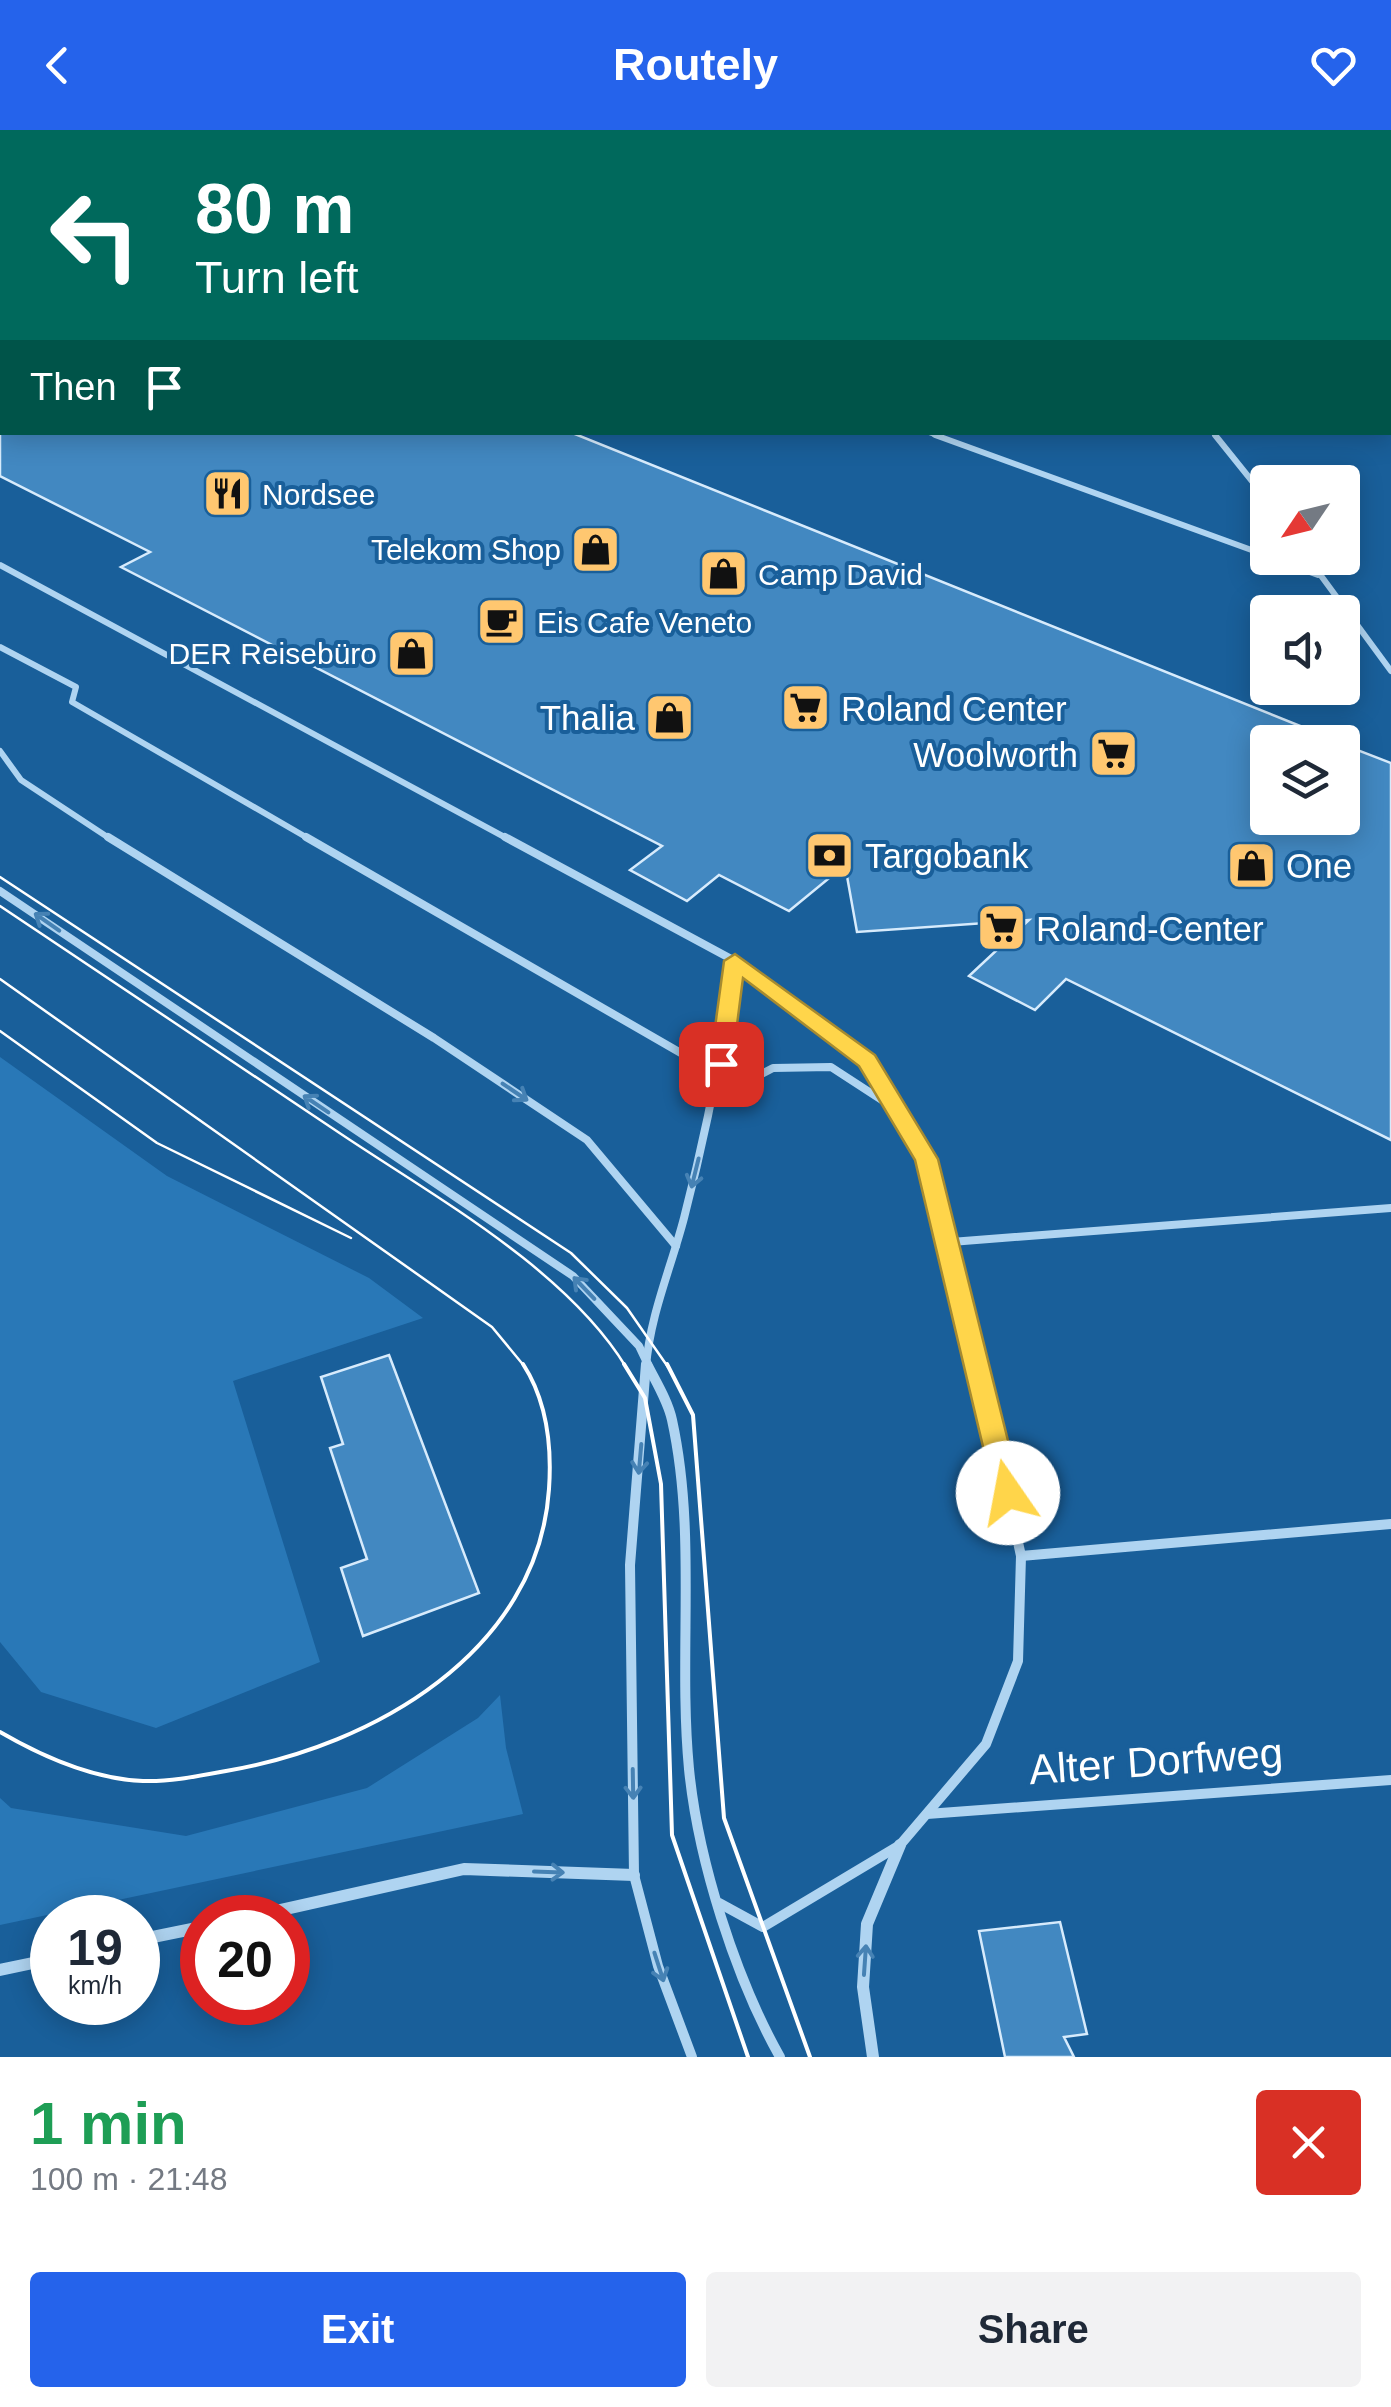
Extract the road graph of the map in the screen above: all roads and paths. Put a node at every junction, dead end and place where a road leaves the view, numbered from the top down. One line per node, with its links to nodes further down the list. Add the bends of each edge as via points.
1 (934, 435): 4 (lane)
2 (1215, 435): 3 (lane)
3 (1250, 479)
4 (1250, 550)
5 (0, 565): 11 (lane)
6 (1320, 576): 8 (lane)
7 (0, 646): 12 (lane, via 76,688 72,702)
8 (1391, 671)
9 (0, 751): 17 (lane, one-way to 17, via 21,780 117,844 587,1140)
10 (0, 890): 18 (lane, one-way to 10, via 639,1346 573,1276)
11 (735, 961): 12 (lane); 14 (lane, via 867,1060)
12 (719, 1075): 13 (lane)
13 (713, 1099): 14 (lane, via 773,1068 831,1067); 17 (lane, one-way to 17)
14 (897, 1110): 16 (lane, via 926,1159)
15 (1391, 1208): 16 (lane)
16 (950, 1242): 20 (lane)
17 (676, 1246): 18 (lane)
18 (646, 1362): 24 (lane, one-way to 24, via 630,1565); 25 (lane, via 672,1417 684,1540 690,1768 704,1861)
19 (1391, 1524): 20 (lane)
20 (1021, 1556): 22 (lane, via 1018,1661 986,1744)
21 (1391, 1780): 22 (lane, Alter Dorfweg)
22 (927, 1814): 23 (lane)
23 (900, 1845): 25 (lane, via 763,1926); 31 (street, one-way to 23, via 863,1987 867,1924)
24 (634, 1875): 26 (street, one-way to 24, via 464,1870); 29 (lane, one-way to 29)
25 (720, 1903): 30 (lane, via 759,2020)
26 (310, 1904)
27 (30, 1963): 28 (street)
28 (0, 1970)
29 (692, 2057)
30 (780, 2057)
31 (873, 2057)

